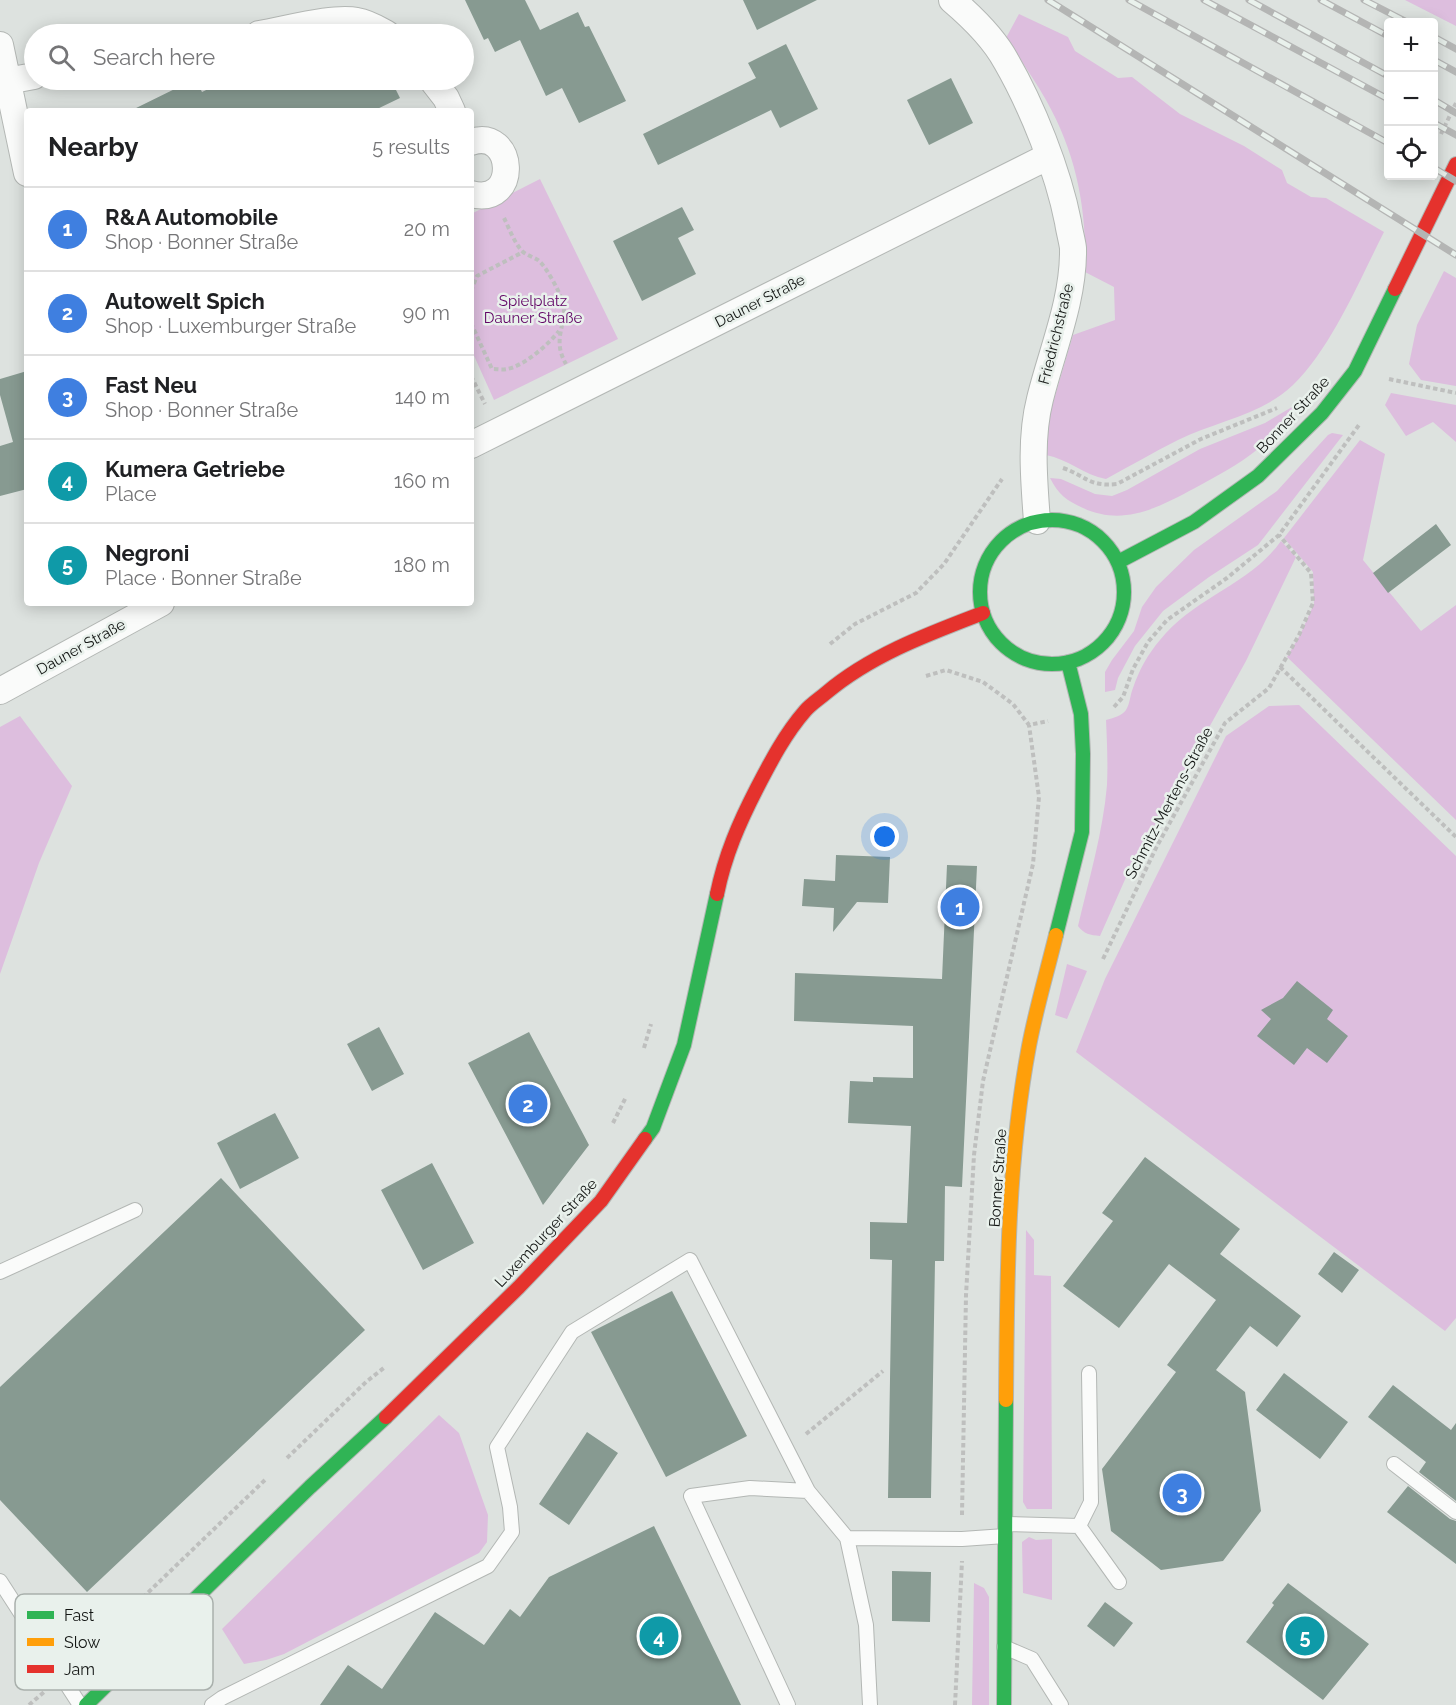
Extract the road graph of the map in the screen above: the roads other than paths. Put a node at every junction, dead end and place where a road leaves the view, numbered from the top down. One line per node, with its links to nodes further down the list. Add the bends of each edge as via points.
1 (952, 0): 10 (street, Friedrichstraße, via 975,20 1006,59)
2 (317, 24): 3 (street)
3 (366, 24)
4 (0, 45): 6 (street)
5 (24, 78): 6 (street)
6 (7, 81): 11 (street)
7 (440, 90): 8 (street)
8 (451, 108)
9 (474, 142): 13 (street, via 493,144 505,156 507,173 499,188)
10 (1049, 156): 14 (street, Dauner Straße); 15 (street, Friedrichstraße, via 1073,248 1069,290 1040,401 1033,463)
11 (24, 159)
12 (1456, 164): 16 (main road, Bonner Straße, via 1355,371 1322,413 1258,476 1194,522)
13 (481, 194)
14 (474, 444)
15 (1037, 521): 16 (main road, via 1061,520 1084,527 1104,541); 18 (main road, via 1014,530 984,566 980,589)
16 (1118, 562): 19 (main road, via 1124,582 1124,603 1117,624 1097,648)
17 (150, 606): 20 (street, Dauner Straße)
18 (983, 613): 19 (main road, via 992,632 1007,648 1026,659 1047,664); 32 (main road, Luxemburger Straße, via 869,662 806,710 775,753 724,860 684,1045 653,1128 602,1201 519,1287)
19 (1068, 662): 28 (main road, Bonner Straße, via 1081,714 1082,832 1023,1076 1014,1168 1007,1335)
20 (0, 692)
21 (135, 1210): 22 (lane)
22 (0, 1272)
23 (1089, 1373): 27 (lane, via 1091,1502)
24 (1394, 1464): 26 (lane)
25 (808, 1491): 29 (lane); 39 (lane, via 690,1260 572,1332 496,1447 512,1533 488,1566); 40 (lane, via 750,1488 691,1496)
26 (1456, 1512)
27 (1079, 1526): 28 (lane); 31 (lane)
28 (1005, 1530): 29 (lane, via 962,1539); 34 (main road, Bonner Straße)
29 (847, 1538): 41 (lane, via 866,1625)
30 (0, 1581): 33 (lane)
31 (1119, 1581)
32 (200, 1594)
33 (15, 1605)
34 (1004, 1647): 42 (main road, Bonner Straße); 43 (lane, via 1032,1659)
35 (70, 1690): 37 (lane)
36 (101, 1690): 38 (main road, Luxemburger Straße)
37 (80, 1705)
38 (86, 1705)
39 (212, 1705)
40 (788, 1705)
41 (870, 1705)
42 (1004, 1705)
43 (1061, 1705)

